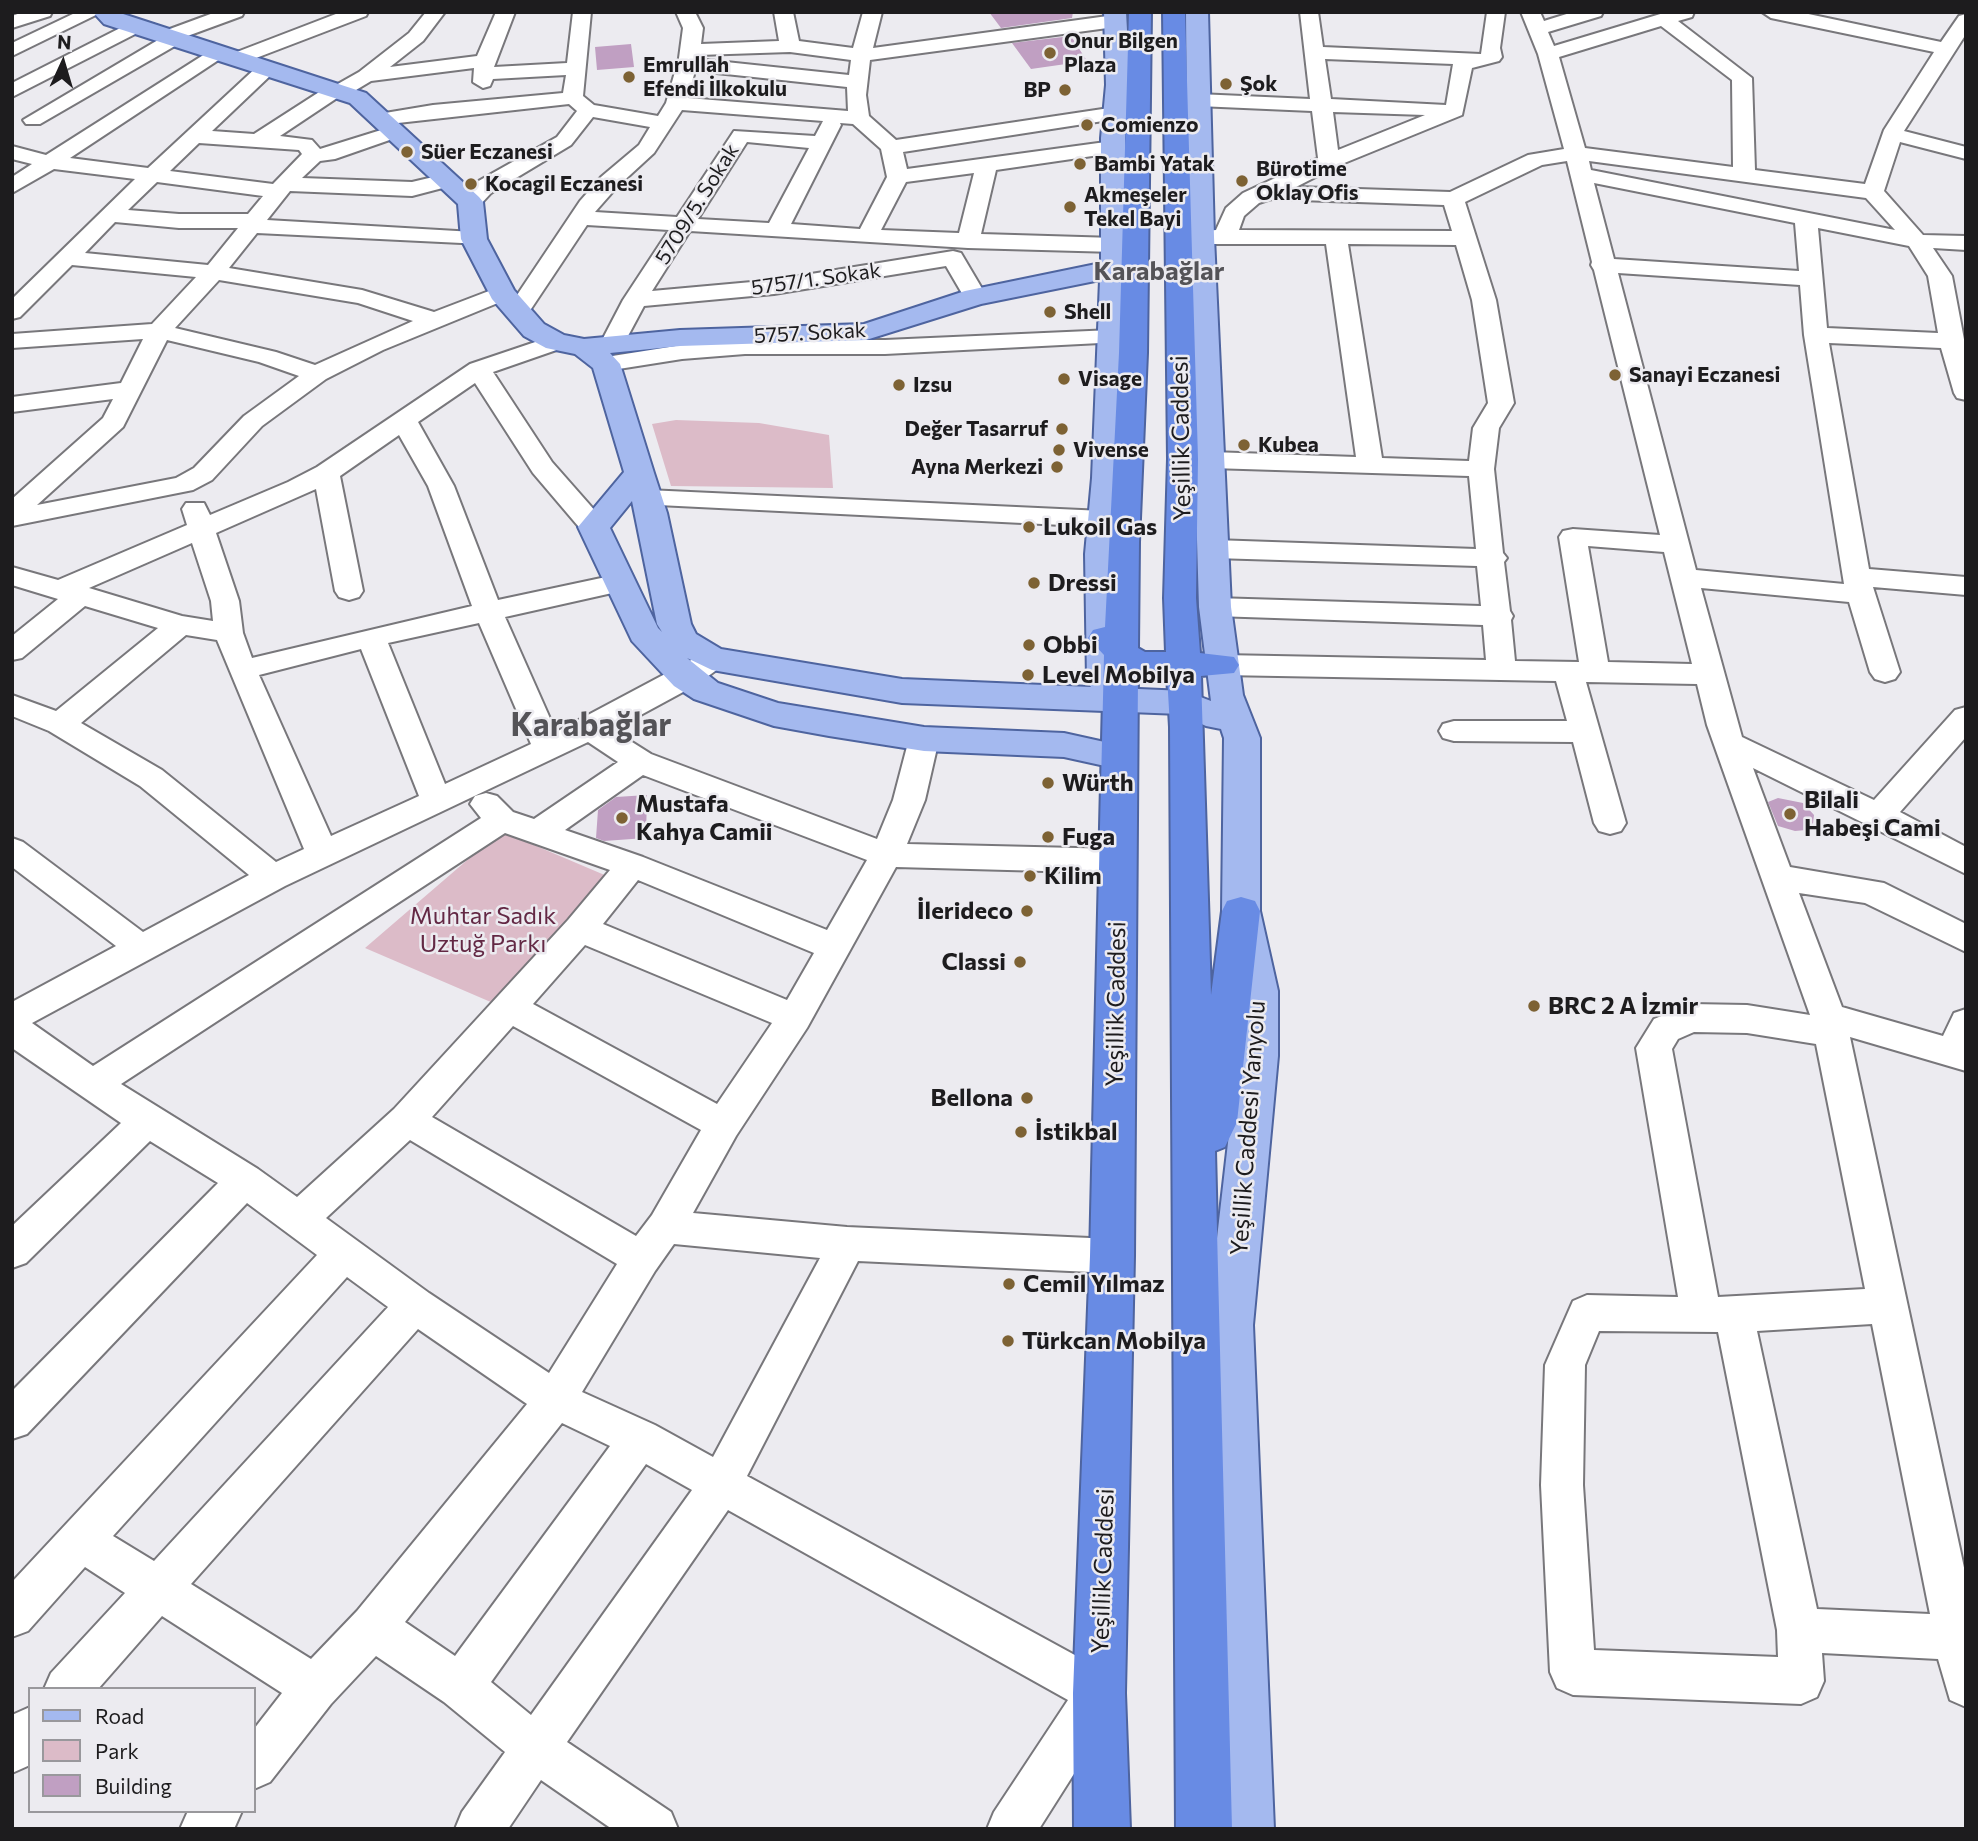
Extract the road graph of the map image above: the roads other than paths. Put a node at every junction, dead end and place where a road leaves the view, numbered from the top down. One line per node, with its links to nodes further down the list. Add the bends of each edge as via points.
1 (43, 12): 21 (street)
2 (234, 12): 22 (street)
3 (359, 12): 29 (street)
4 (436, 12): 36 (street, via 415,37)
5 (506, 12): 33 (street)
6 (582, 12): 34 (street)
7 (685, 12): 30 (street, via 693,28)
8 (783, 12): 23 (street)
9 (873, 12): 28 (street)
10 (1309, 12): 26 (street)
11 (1496, 12): 31 (street, via 1492,57)
12 (1594, 12): 20 (street)
13 (1687, 12): 18 (street)
14 (1771, 12): 25 (street)
15 (113, 16): 22 (main road); 24 (street); 38 (street)
16 (1128, 16): 17 (highway); 28 (street); 47 (main road); 146 (highway, Yeşillik Caddesi, via 1133,353)
17 (1186, 16): 40 (main road, Yeşillik Caddesi Yanyolu); 155 (highway, Yeşillik Caddesi, via 1180,598)
18 (1665, 20): 27 (street); 67 (street, via 1742,78)
19 (1966, 20): 25 (street)
20 (1535, 21): 27 (street)
21 (12, 22)
22 (169, 38): 29 (main road); 50 (street)
23 (790, 46): 28 (street); 30 (street)
24 (12, 50)
25 (1944, 52): 32 (street); 53 (street)
26 (1316, 53): 31 (street); 44 (street)
27 (1548, 54): 65 (street)
28 (861, 55): 37 (street)
29 (226, 56): 35 (main road); 55 (street)
30 (689, 57): 37 (street); 41 (street)
31 (1478, 59): 46 (street, via 1463,64)
32 (1966, 60)
33 (484, 67): 34 (street); 36 (street); 43 (street)
34 (575, 68): 42 (street)
35 (267, 69): 39 (main road); 54 (street)
36 (366, 76): 39 (street)
37 (858, 82): 49 (street)
38 (12, 91)
39 (336, 92): 52 (main road, via 358,98); 56 (street)
40 (1198, 100): 44 (street); 85 (main road, Yeşillik Caddesi Yanyolu)
41 (676, 103): 48 (street); 51 (street)
42 (580, 104): 43 (street); 51 (street); 77 (street, via 564,141 482,188)
43 (480, 106): 52 (street)
44 (1320, 107): 46 (street); 63 (street)
45 (12, 111): 50 (street)
46 (1455, 111): 63 (street)
47 (1116, 113): 58 (street); 59 (main road)
48 (835, 116): 49 (street); 57 (street)
49 (859, 118): 58 (street)
50 (33, 120): 55 (street)
51 (663, 123): 79 (street, via 647,149 609,182)
52 (387, 126): 62 (street, via 328,155); 70 (main road)
53 (1892, 134): 61 (street); 74 (street)
54 (195, 136): 56 (street); 68 (street)
55 (87, 138): 64 (street)
56 (258, 141): 62 (street, via 305,144)
57 (822, 143): 81 (street, 5709/5. Sokak, via 741,135); 83 (street)
58 (891, 147): 69 (street)
59 (1113, 147): 66 (street); 93 (main road)
60 (12, 152): 64 (street)
61 (1966, 153)
62 (314, 155): 72 (street)
63 (1329, 161): 73 (street)
64 (48, 162): 68 (street); 71 (street)
65 (1578, 163): 67 (street); 76 (street, via 1536,160); 80 (street); 96 (street)
66 (986, 166): 69 (street); 90 (street)
67 (1744, 173): 74 (street)
68 (152, 176): 72 (street); 78 (street)
69 (898, 177): 84 (street)
70 (446, 180): 72 (street, via 412,189); 77 (main road)
71 (12, 187)
72 (281, 188): 82 (street)
73 (1269, 192): 75 (street); 85 (street, via 1251,198)
74 (1873, 192): 91 (street)
75 (1346, 195): 76 (street); 86 (street)
76 (1453, 199): 87 (street)
77 (470, 202): 88 (main road)
78 (110, 215): 82 (street); 94 (street)
79 (581, 218): 81 (street); 103 (street)
80 (1806, 219): 91 (street); 99 (street)
81 (687, 223): 83 (street); 102 (street, 5709/5. Sokak)
82 (252, 224): 88 (street); 97 (street)
83 (778, 228): 84 (street)
84 (867, 236): 89 (street)
85 (1213, 237): 86 (street); 120 (main road, Yeşillik Caddesi Yanyolu)
86 (1344, 238): 87 (street); 121 (street)
87 (1464, 238): 122 (street, via 1484,300 1501,403 1486,428)
88 (474, 239): 103 (main road)
89 (919, 239): 90 (street); 95 (street)
90 (968, 241): 93 (street)
91 (1917, 241): 92 (street); 98 (street)
92 (1966, 243)
93 (1114, 257): 101 (main road, 5757. Sokak); 108 (main road)
94 (66, 258): 97 (street); 104 (street)
95 (914, 264): 101 (street, 5757/1. Sokak, via 953,258); 102 (street, 5757/1. Sokak, via 774,286)
96 (1602, 265): 99 (street); 130 (street)
97 (214, 272): 105 (street, via 362,297); 106 (street)
98 (1940, 276): 100 (street); 113 (street)
99 (1810, 279): 107 (street)
100 (1966, 287)
101 (975, 297): 111 (main road, 5757. Sokak, via 866,332)
102 (635, 300): 112 (street, 5709/5. Sokak)
103 (510, 302): 105 (street); 110 (main road, via 534,330)
104 (13, 310)
105 (435, 320): 115 (street)
106 (159, 331): 109 (street); 115 (street); 116 (street)
107 (1816, 335): 113 (street); 136 (street)
108 (1112, 337): 111 (street, via 885,347); 127 (main road)
109 (12, 341)
110 (556, 342): 112 (main road, 5757. Sokak); 114 (street)
111 (681, 345): 112 (main road, 5757. Sokak)
112 (609, 354): 125 (main road)
113 (1958, 356): 117 (street)
114 (479, 369): 119 (street); 128 (street, via 542,467)
115 (317, 374): 124 (street, via 253,421 203,474)
116 (131, 389): 118 (street); 126 (street, via 114,422)
117 (1966, 393)
118 (12, 405)
119 (403, 418): 123 (street); 141 (street, via 441,486)
120 (1211, 460): 121 (street); 131 (main road, Yeşillik Caddesi Yanyolu)
121 (1370, 465): 122 (street)
122 (1481, 469): 132 (street)
123 (326, 473): 129 (street); 138 (street)
124 (184, 484): 126 (street); 129 (street)
125 (643, 485): 127 (street, via 847,505); 128 (main road); 149 (main road, via 674,624)
126 (12, 516)
127 (1103, 519): 146 (main road, via 1101,554)
128 (594, 527): 135 (main road)
129 (203, 528): 139 (street); 144 (street, via 225,601)
130 (1675, 544): 134 (street); 152 (street, via 1573,537)
131 (1213, 549): 132 (street); 140 (main road, Yeşillik Caddesi Yanyolu)
132 (1493, 558): 142 (street)
133 (12, 576): 139 (street)
134 (1683, 578): 136 (street); 154 (street)
135 (620, 583): 141 (street); 149 (main road, via 643,633)
136 (1859, 586): 137 (street); 153 (street)
137 (1966, 586)
138 (349, 591)
139 (71, 592): 143 (street); 147 (street)
140 (1215, 607): 142 (street); 148 (main road, Yeşillik Caddesi Yanyolu)
141 (488, 610): 145 (street); 166 (street)
142 (1499, 616): 151 (street)
143 (180, 625): 144 (street); 159 (street)
144 (229, 632): 150 (street)
145 (371, 637): 150 (street); 170 (street)
146 (1113, 644): 155 (highway); 156 (highway, Yeşillik Caddesi)
147 (12, 651)
148 (1222, 665): 151 (street); 155 (highway); 164 (main road, Yeşillik Caddesi Yanyolu, via 1226,695)
149 (699, 668): 156 (main road, via 902,691); 160 (street); 163 (main road, via 706,691 774,714)
150 (242, 670): 176 (street)
151 (1502, 672): 152 (street)
152 (1582, 672): 154 (street); 162 (street)
153 (1885, 672)
154 (1707, 674): 165 (street)
155 (1184, 683): 156 (main road); 164 (main road); 197 (highway, Yeşillik Caddesi)
156 (1113, 699): 168 (highway, Yeşillik Caddesi)
157 (12, 705): 159 (street)
158 (1966, 716): 171 (street)
159 (60, 724): 181 (street, via 151,778)
160 (590, 729): 166 (street); 167 (street)
161 (1454, 730): 162 (street)
162 (1587, 732): 173 (street)
163 (924, 738): 168 (main road, via 1064,745); 177 (street, via 909,800)
164 (1242, 738): 183 (main road, Yeşillik Caddesi Yanyolu)
165 (1728, 744): 171 (street); 182 (street)
166 (549, 750): 169 (street)
167 (640, 762): 174 (street); 177 (street)
168 (1113, 766): 178 (highway, Yeşillik Caddesi)
169 (470, 788): 170 (street); 172 (street)
170 (437, 802): 176 (street)
171 (1879, 815): 179 (street)
172 (502, 820): 174 (street); 193 (street)
173 (1610, 824)
174 (537, 833): 180 (street)
175 (12, 850): 186 (street)
176 (322, 853): 181 (street)
177 (886, 855): 178 (street); 187 (street)
178 (1119, 861): 204 (highway, Yeşillik Caddesi)
179 (1966, 862)
180 (632, 865): 184 (street); 187 (street)
181 (273, 877): 186 (street)
182 (1777, 877): 185 (street, via 1872,892); 190 (street)
183 (1241, 911): 197 (highway, via 1216,1122); 235 (main road, Yeşillik Caddesi Yanyolu, via 1258,990 1258,1056 1230,1325)
184 (580, 929): 188 (street); 189 (street)
185 (1966, 939)
186 (140, 947): 191 (street)
187 (834, 947): 189 (street)
188 (508, 1007): 194 (street); 196 (street)
189 (795, 1018): 196 (street)
190 (1830, 1025): 192 (street); 207 (street); 208 (street, via 1691,1018 1666,1029 1654,1048)
191 (16, 1032): 193 (street)
192 (1962, 1044)
193 (93, 1084): 195 (street)
194 (407, 1120): 199 (street); 205 (street)
195 (148, 1121): 198 (street); 202 (street)
196 (723, 1125): 200 (street)
197 (1195, 1166): 234 (highway, Yeşillik Caddesi)
198 (245, 1181): 199 (street); 210 (street)
199 (299, 1219): 203 (street)
200 (665, 1227): 201 (street); 205 (street)
201 (847, 1244): 204 (street); 212 (street)
202 (12, 1251)
203 (344, 1253): 206 (street); 213 (street)
204 (1112, 1256): 223 (highway, Yeşillik Caddesi)
205 (641, 1259): 209 (street)
206 (415, 1305): 209 (street); 214 (street)
207 (1890, 1306): 208 (street); 218 (street)
208 (1718, 1314): 217 (street); 217 (street, via 1587,1313 1565,1364 1562,1485 1573,1672 1801,1681)
209 (555, 1400): 211 (street); 216 (street)
210 (12, 1420)
211 (640, 1439): 212 (street); 220 (street)
212 (721, 1484): 223 (street); 225 (street)
213 (83, 1541): 214 (street); 215 (street)
214 (158, 1591): 221 (street); 222 (street)
215 (12, 1615)
216 (373, 1627): 220 (street); 222 (street)
217 (1799, 1630): 218 (street)
218 (1955, 1638): 219 (street)
219 (1966, 1684)
220 (460, 1686): 225 (street)
221 (69, 1687)
222 (315, 1688): 227 (street)
223 (1099, 1693): 232 (street); 233 (highway, Yeşillik Caddesi)
224 (28, 1732): 226 (street)
225 (537, 1749): 230 (street); 231 (street)
226 (12, 1750)
227 (256, 1763)
228 (216, 1813): 229 (street)
229 (204, 1829)
230 (479, 1829)
231 (654, 1829)
232 (1011, 1829)
233 (1102, 1829)
234 (1204, 1829)
235 (1245, 1829)

